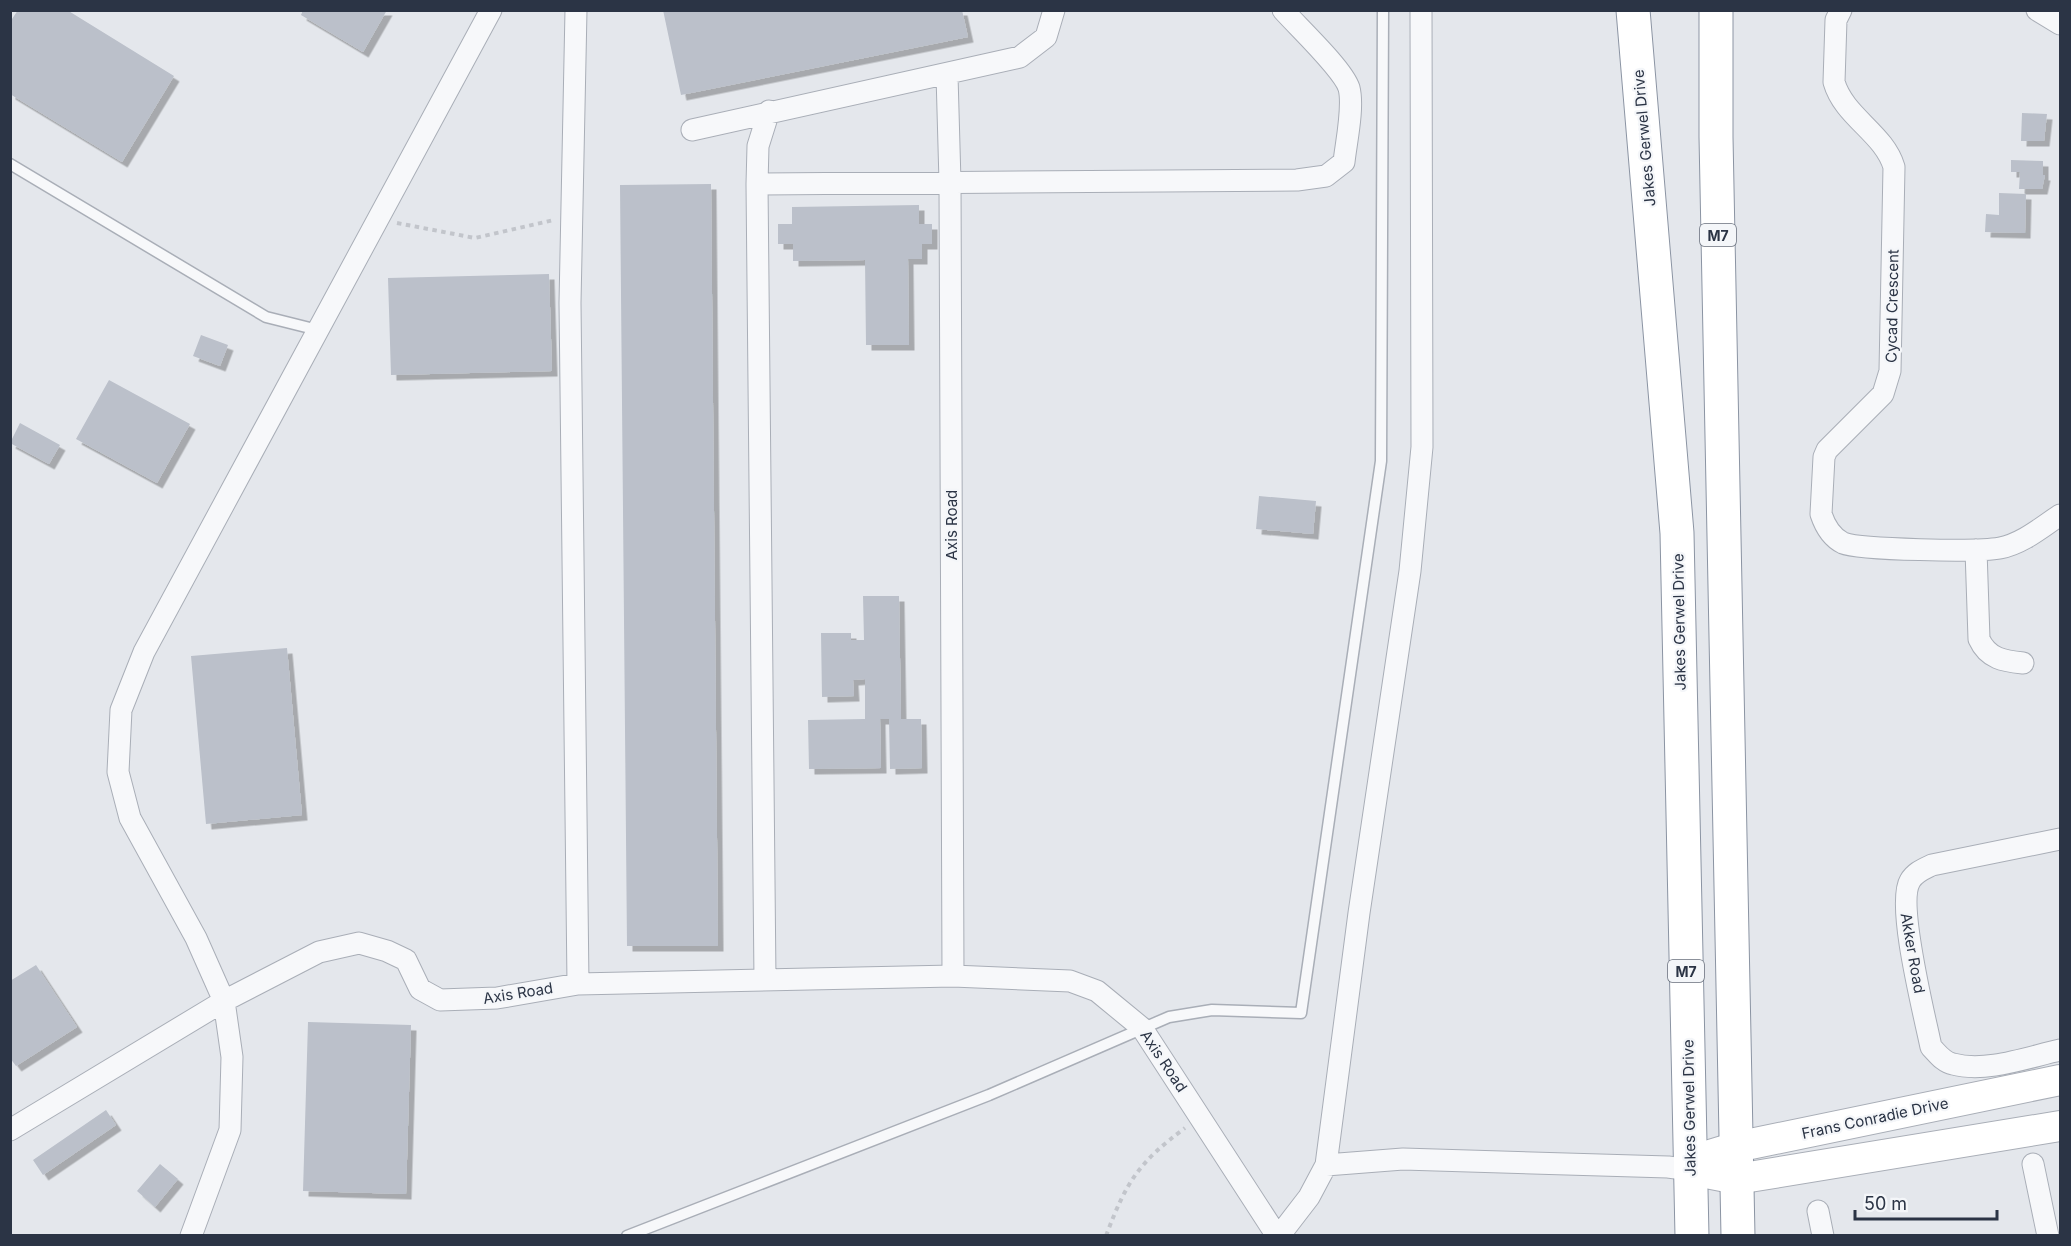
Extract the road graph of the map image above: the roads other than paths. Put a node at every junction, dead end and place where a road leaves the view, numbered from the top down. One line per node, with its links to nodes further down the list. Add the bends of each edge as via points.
1 (491, 10): 18 (street)
2 (576, 10): 25 (street, via 570,303)
3 (1054, 10): 12 (street, via 1046,37 1020,57)
4 (1283, 10): 16 (street, via 1349,88 1344,162 1326,176 1297,180)
5 (1383, 10): 27 (lane, via 1381,461 1301,1013 1212,1010 1169,1017)
6 (1421, 10): 34 (street, via 1421,457 1410,571 1360,901)
7 (1633, 10): 35 (highway, Jakes Gerwel Drive / M7, via 1677,533)
8 (1716, 10): 32 (highway, M7)
9 (1841, 10): 20 (street, Cycad Crescent, via 1836,20 1837,91 1842,102 1889,154 1894,167 1890,370 1883,394 1827,450 1821,514 1831,533 1851,545)
10 (2037, 10): 11 (street)
11 (2061, 24)
12 (947, 75): 13 (street); 16 (street, Axis Road)
13 (769, 111): 14 (street); 17 (street, via 758,146)
14 (692, 130)
15 (10, 164): 18 (lane, via 266,317)
16 (950, 182): 17 (street); 23 (street, Axis Road)
17 (757, 184): 24 (street)
18 (318, 330): 26 (street, via 144,652 121,710 118,772 130,819 196,938)
19 (2061, 515): 20 (street, Cycad Crescent, via 2018,542)
20 (1976, 549): 21 (street, via 1979,639 1996,658)
21 (2024, 663)
22 (2061, 839): 28 (street, Akker Road, via 1932,865 1916,873 1909,882 1905,908 1931,1047 1941,1058 1971,1066)
23 (953, 976): 24 (street, Axis Road); 27 (street, Axis Road, via 1070,981 1097,992)
24 (765, 980): 25 (street, Axis Road)
25 (578, 984): 26 (street, Axis Road, via 497,998 440,1000 420,989 406,960 359,943 319,952)
26 (224, 1001): 31 (street, Axis Road); 38 (street, via 232,1057 230,1130)
27 (1142, 1028): 39 (lane, via 990,1095); 40 (street, Axis Road)
28 (2061, 1050)
29 (2061, 1080): 32 (main road, Frans Conradie Drive)
30 (2061, 1126): 36 (main road)
31 (10, 1130)
32 (1736, 1147): 35 (main road, Frans Conradie Drive); 36 (highway, M7)
33 (2033, 1164): 44 (street)
34 (1326, 1165): 35 (street, via 1403,1159); 40 (street, via 1309,1197)
35 (1683, 1166): 36 (main road); 41 (highway, Jakes Gerwel Drive / M7)
36 (1737, 1179): 42 (highway, M7)
37 (1818, 1211): 43 (street)
38 (191, 1236)
39 (627, 1236)
40 (1278, 1236)
41 (1692, 1236)
42 (1738, 1236)
43 (1823, 1236)
44 (2048, 1236)

